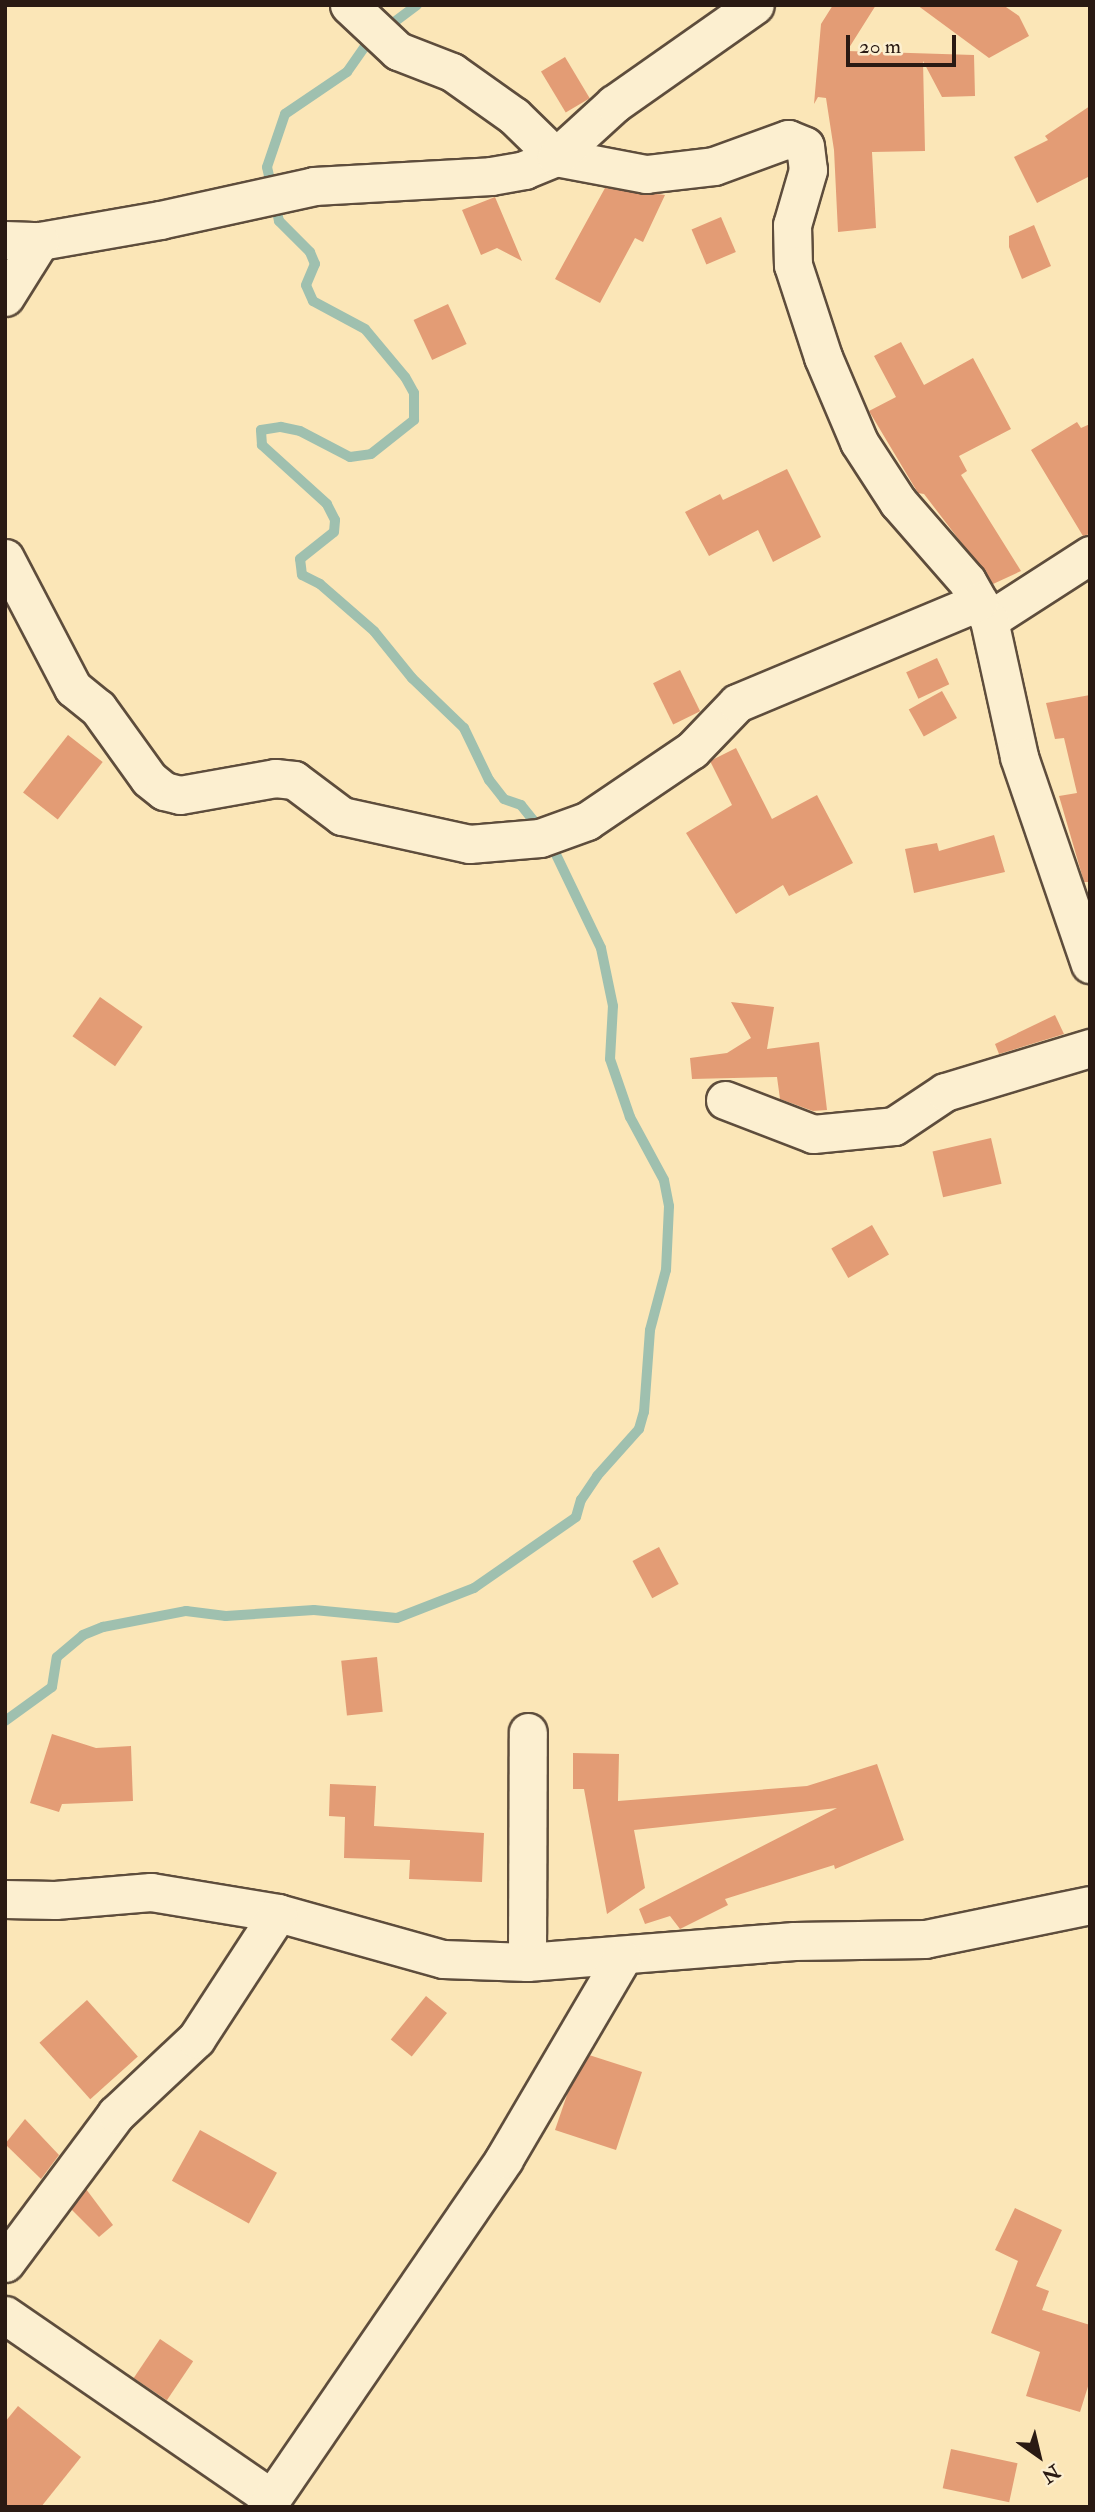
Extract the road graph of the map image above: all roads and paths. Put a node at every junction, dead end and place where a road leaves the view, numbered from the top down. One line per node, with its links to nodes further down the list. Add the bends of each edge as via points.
1 (349, 5): 3 (street, via 398,51 452,72 514,116)
2 (755, 5): 3 (street, via 614,104)
3 (556, 157): 4 (street, via 491,176 314,186); 8 (street, via 646,174 714,166 788,139 805,146 808,170 792,225 793,265 823,357 859,442 898,502 949,559)
4 (23, 240): 5 (street)
5 (5, 297)
6 (1090, 555): 8 (street)
7 (5, 558): 8 (street, via 73,688 98,708 149,779 164,790 180,794 275,778 294,780 342,816 469,844 540,838 587,821 692,750 737,703)
8 (984, 611): 9 (street, via 1019,757)
9 (1090, 964)
10 (1090, 1048): 11 (street, via 945,1092 894,1126 813,1134)
11 (725, 1100)
12 (528, 1732): 17 (street)
13 (5, 1899): 15 (street, via 151,1892)
14 (1090, 1905): 16 (street, via 925,1939 794,1941)
15 (278, 1913): 17 (street, via 443,1959); 18 (street, via 195,2039 116,2114)
16 (622, 1958): 17 (street); 20 (street, via 504,2159)
17 (527, 1962)
18 (5, 2263)
19 (5, 2315): 20 (street)
20 (268, 2502)

